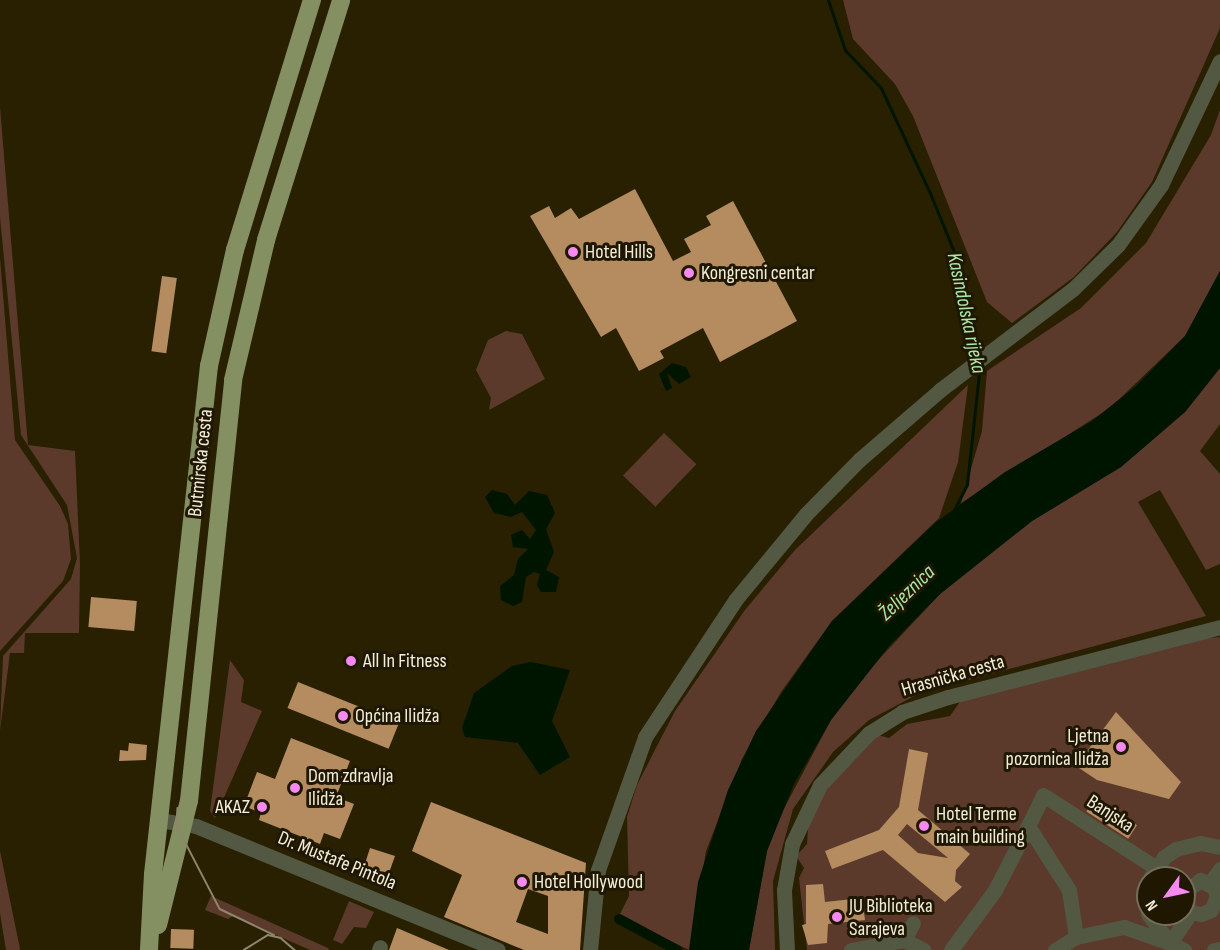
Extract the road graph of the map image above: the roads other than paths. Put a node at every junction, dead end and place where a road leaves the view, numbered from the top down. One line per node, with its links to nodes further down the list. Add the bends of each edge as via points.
1 (312, 0): 5 (main road, Butmirska cesta, via 235,250 209,366)
2 (341, 0): 6 (main road, Butmirska cesta, via 268,232 233,380)
3 (1220, 61): 25 (street, via 1161,184 1139,218 1080,282 940,390 806,514 736,599 645,737 610,827 591,909)
4 (1220, 627): 26 (street, Hrasnička cesta, via 948,697 902,712 869,733 820,785 792,844 783,890)
5 (159, 820): 6 (street, Dr. Mustafe Pintola); 22 (main road, Butmirska cesta)
6 (185, 824): 22 (main road, Butmirska cesta); 24 (street, Dr. Mustafe Pintola)
7 (1028, 826): 9 (street, Banjska, via 1043,795); 19 (street, via 1069,890); 29 (street, via 995,890)
8 (1220, 847): 10 (street, via 1191,844 1176,849)
9 (1139, 866)
10 (1160, 866)
11 (1220, 869): 12 (street)
12 (1210, 884): 13 (street, via 1200,880); 15 (street, via 1216,892)
13 (1196, 885)
14 (1196, 904): 15 (street, via 1206,913)
15 (1217, 909)
16 (913, 923): 20 (street)
17 (1157, 926): 21 (street)
18 (1176, 926): 21 (street)
19 (1076, 937): 21 (street, via 1124,927); 30 (street)
20 (904, 940): 27 (street); 28 (street)
21 (1170, 944): 31 (street)
22 (150, 945)
23 (1220, 949): 32 (street)
24 (498, 950)
25 (590, 950)
26 (787, 950)
27 (851, 950)
28 (924, 950)
29 (951, 950)
30 (1055, 950)
31 (1184, 950)
32 (1214, 950)

